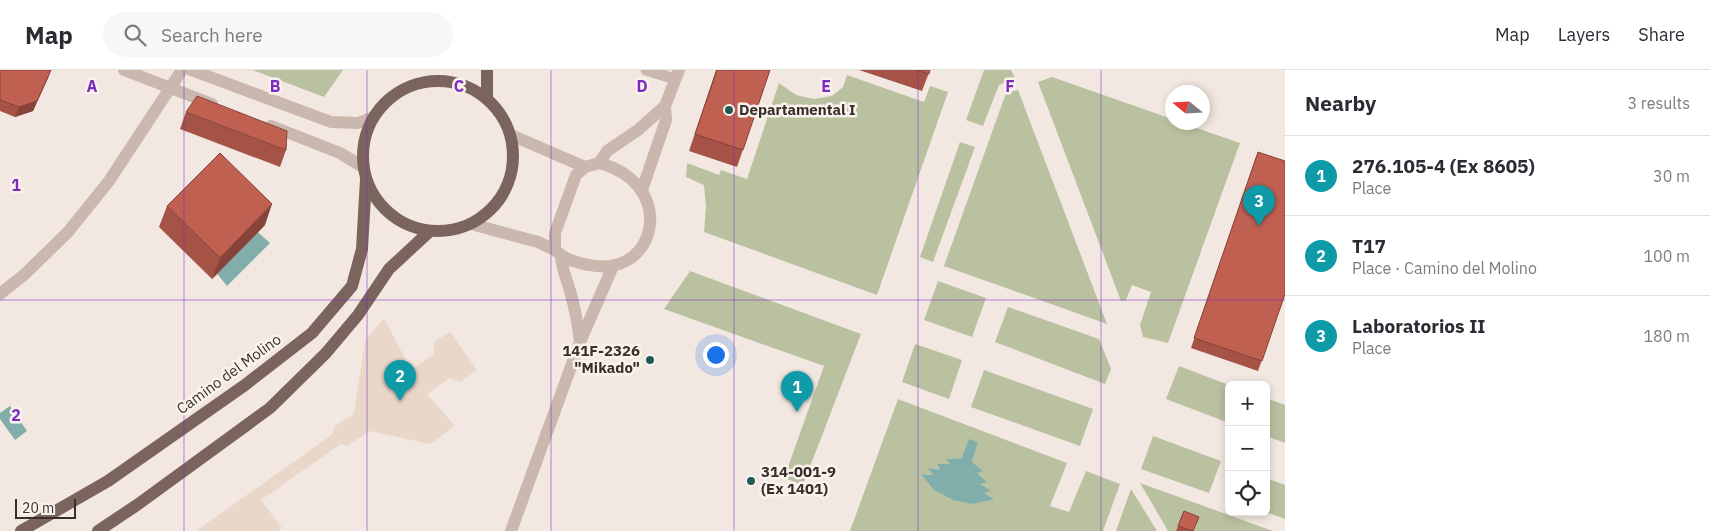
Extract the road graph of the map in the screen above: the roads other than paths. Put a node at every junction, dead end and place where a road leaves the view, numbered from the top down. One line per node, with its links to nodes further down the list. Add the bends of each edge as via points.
1 (124, 70): 9 (street)
2 (182, 70): 9 (street)
3 (191, 70): 13 (street, via 331,122 358,123)
4 (448, 70): 8 (main road)
5 (487, 70): 10 (main road)
6 (646, 70): 7 (lane)
7 (677, 75): 11 (street)
8 (438, 80): 10 (main road, via 464,85); 13 (main road, via 419,82 401,90)
9 (169, 88): 12 (street); 24 (street, via 109,181 68,232)
10 (487, 98): 15 (main road)
11 (665, 106): 16 (street, via 607,151); 19 (street, via 666,120)
12 (226, 110)
13 (374, 116): 18 (main road, via 362,149)
14 (262, 123): 18 (street, via 340,152)
15 (511, 135): 17 (street); 20 (main road, via 514,152 507,187 498,202)
16 (599, 163): 17 (street); 19 (street, via 609,165 632,179)
17 (584, 167): 22 (street, via 576,175 555,233)
18 (365, 173): 21 (main road, via 376,199 390,215 409,226); 26 (main road, Camino del Molino, via 362,249 352,286 312,333 245,385 108,481)
19 (642, 190): 23 (street, via 649,205 651,222 646,239 627,260)
20 (472, 224): 21 (main road, via 451,231); 22 (street, via 538,242)
21 (430, 231): 27 (main road, via 389,269 358,315 270,408)
22 (558, 254): 23 (street, via 599,268); 25 (street, via 570,288)
23 (613, 266): 25 (street)
24 (0, 294)
25 (580, 342): 28 (street)
26 (21, 531)
27 (98, 531)
28 (511, 531)

